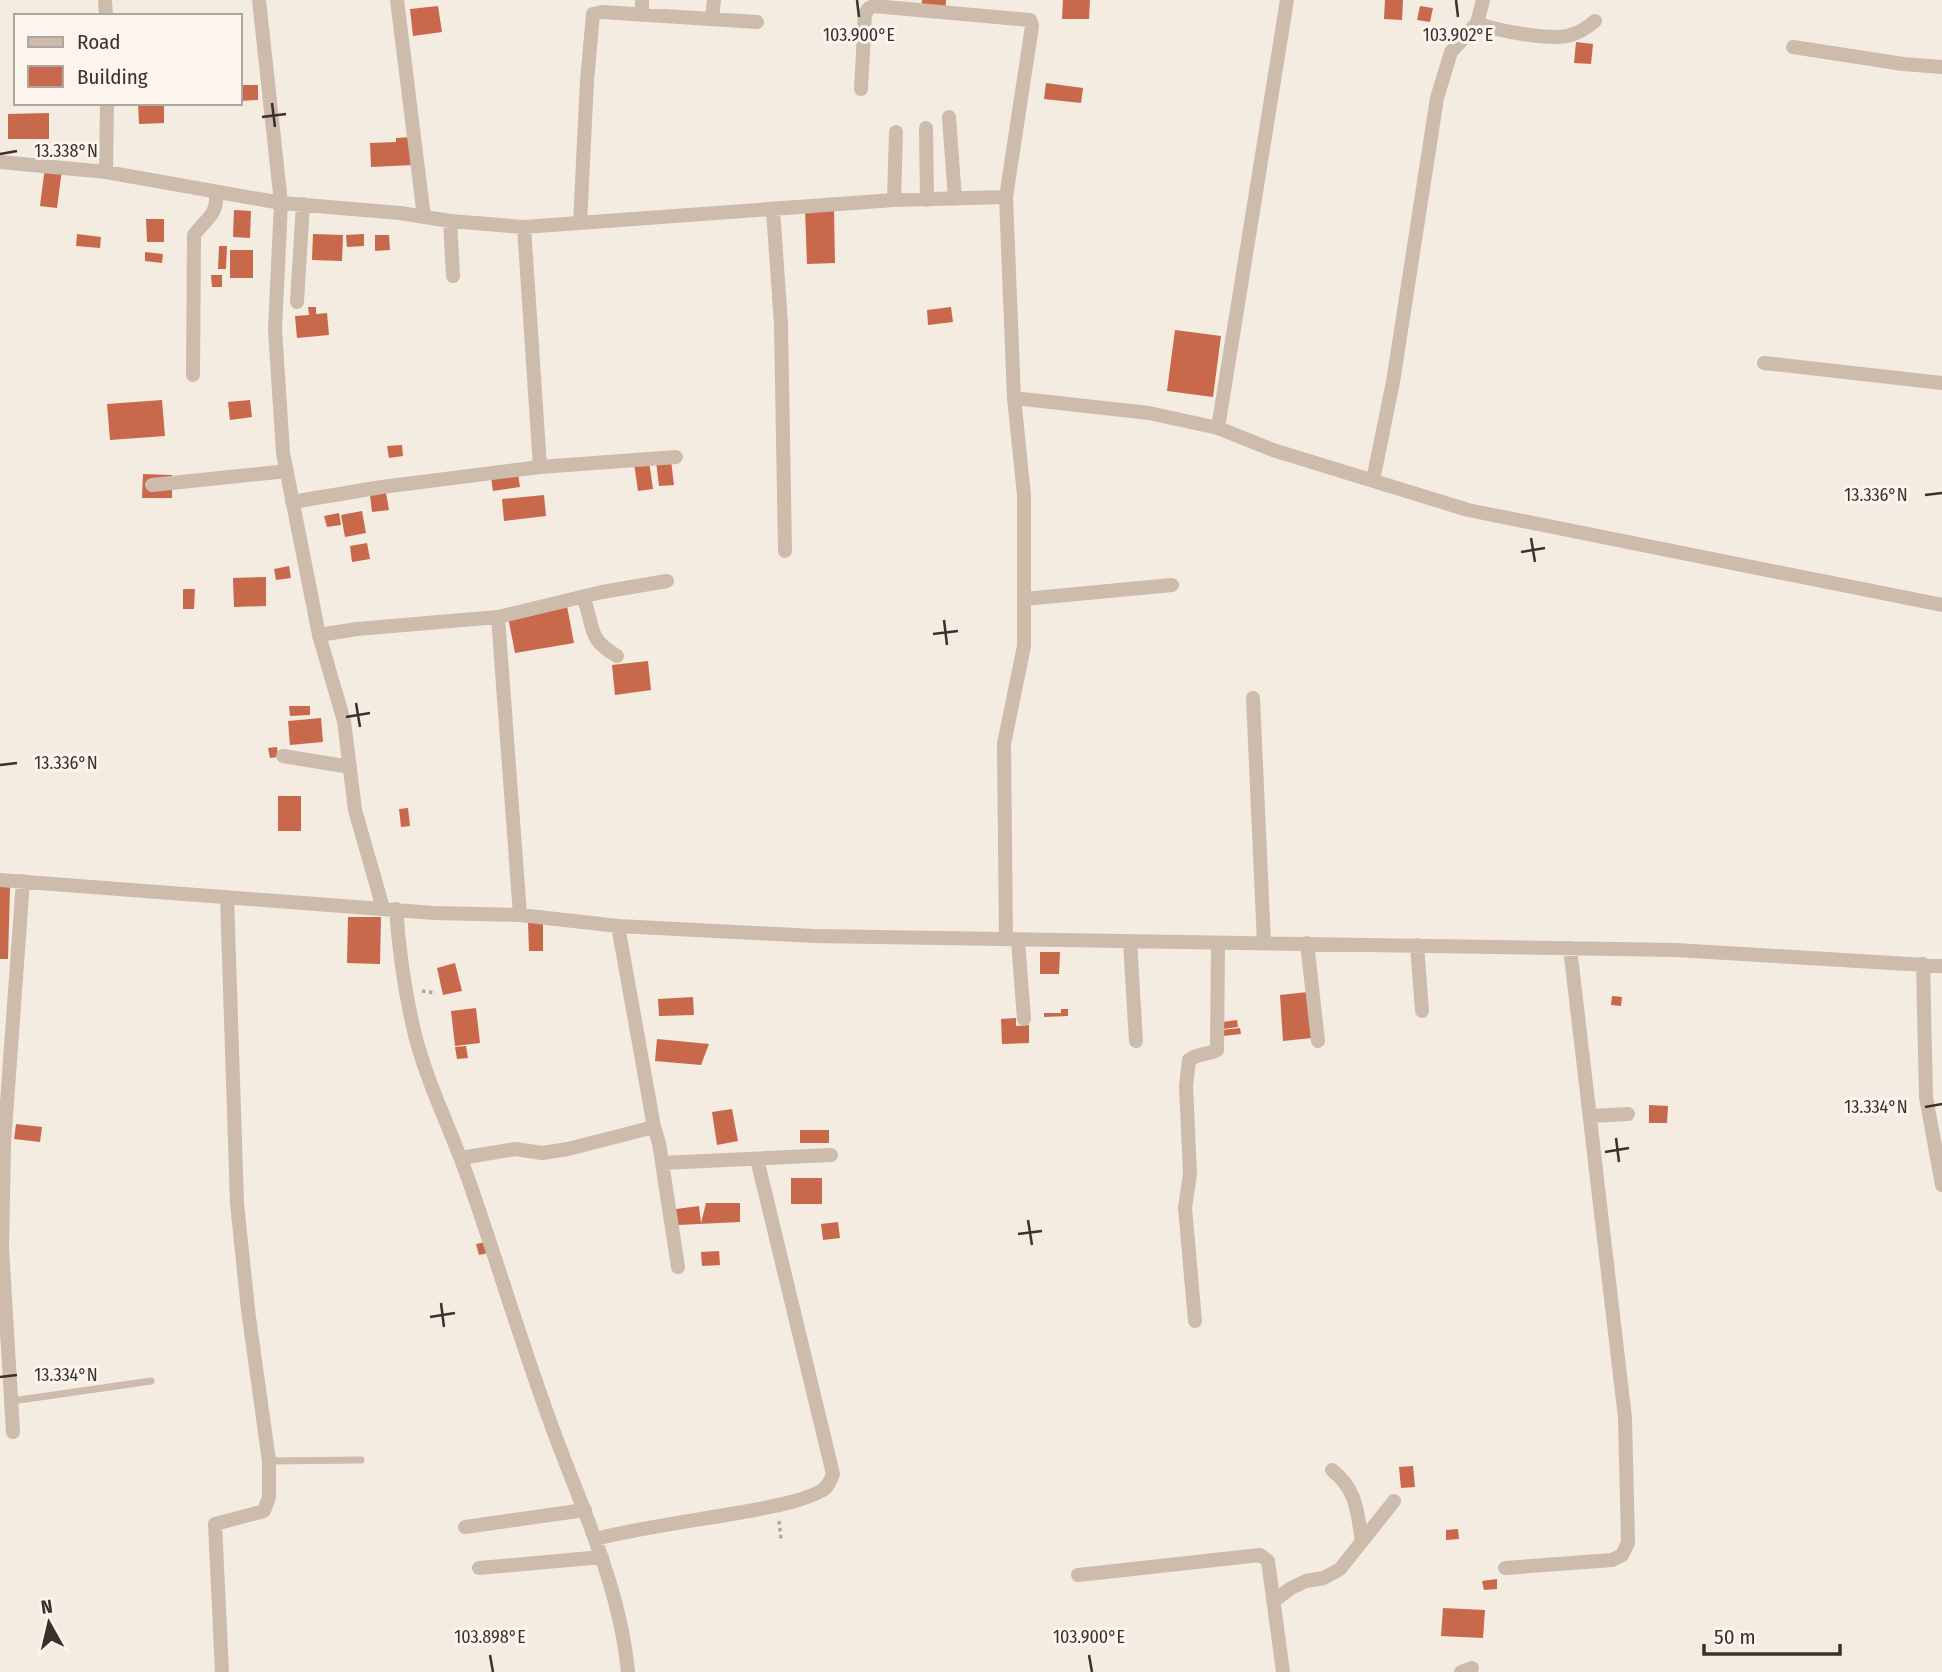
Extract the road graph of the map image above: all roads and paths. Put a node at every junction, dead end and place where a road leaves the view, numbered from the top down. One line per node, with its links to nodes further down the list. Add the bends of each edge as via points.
1 (259, 0): 25 (street)
2 (397, 0): 28 (street)
3 (714, 0): 7 (street)
4 (1287, 0): 38 (street)
5 (1483, 0): 10 (street)
6 (642, 7): 7 (street); 30 (street, via 591,18)
7 (712, 19): 9 (street)
8 (1595, 21): 10 (street, via 1568,36 1505,31)
9 (757, 22)
10 (1477, 23): 42 (street, via 1451,52 1437,98)
11 (1793, 47): 12 (street)
12 (1942, 67)
13 (861, 89): 21 (street, via 865,14 874,5 1030,20)
14 (107, 105): 19 (street)
15 (948, 117): 22 (street)
16 (926, 128): 24 (street)
17 (895, 132): 23 (street)
18 (0, 162): 19 (street)
19 (106, 172): 20 (street)
20 (216, 192): 25 (street); 35 (street, via 217,207 194,235)
21 (1006, 197): 22 (street); 37 (street)
22 (955, 199): 24 (street)
23 (894, 200): 24 (street); 27 (street)
24 (927, 200)
25 (281, 203): 26 (street); 41 (street, via 275,329)
26 (303, 204): 28 (street); 33 (street)
27 (773, 210): 30 (street); 45 (street, via 781,324)
28 (424, 216): 29 (street)
29 (450, 221): 31 (street); 32 (street)
30 (579, 223): 31 (street)
31 (524, 227): 40 (street)
32 (453, 276)
33 (297, 302)
34 (1764, 363): 36 (street)
35 (192, 375)
36 (1942, 383)
37 (1014, 398): 38 (street, via 1149,413); 49 (street, via 1024,495)
38 (1217, 428): 42 (street)
39 (676, 457): 40 (street)
40 (540, 467): 44 (street)
41 (287, 471): 43 (street); 44 (street)
42 (1373, 480): 50 (street, via 1468,510)
43 (152, 485)
44 (292, 502): 52 (street)
45 (785, 551)
46 (667, 580): 48 (street)
47 (1172, 585): 49 (street)
48 (583, 597): 51 (street); 53 (street, via 593,634 600,646)
49 (1024, 599): 63 (street, via 1024,646 1004,744)
50 (1942, 605)
51 (498, 617): 52 (street); 61 (street)
52 (319, 635): 56 (street, via 344,721)
53 (617, 656)
54 (1253, 698): 65 (street)
55 (283, 756): 56 (street)
56 (350, 767): 60 (street, via 355,810)
57 (0, 880): 58 (street)
58 (23, 881): 59 (street); 86 (street, via 4,1144)
59 (227, 897): 60 (street); 91 (street, via 237,1203)
60 (389, 909): 61 (street); 80 (street, via 415,1036)
61 (520, 915): 62 (street)
62 (618, 926): 63 (street, via 814,936); 78 (street)
63 (1012, 939): 64 (street); 73 (street)
64 (1130, 942): 67 (street); 74 (street)
65 (1264, 943): 66 (street); 67 (street)
66 (1307, 943): 68 (street); 75 (street)
67 (1217, 944): 85 (street, via 1217,1050 1197,1054 1189,1060 1187,1071 1190,1165 1185,1208)
68 (1417, 945): 69 (street); 72 (street)
69 (1570, 948): 70 (street); 77 (street)
70 (1923, 964): 71 (street); 83 (street, via 1926,1097)
71 (1942, 967)
72 (1422, 1011)
73 (1024, 1019)
74 (1136, 1041)
75 (1318, 1041)
76 (1628, 1114): 77 (street)
77 (1590, 1116): 100 (street, via 1625,1418 1628,1543 1622,1555 1612,1560)
78 (653, 1127): 80 (street, via 555,1151 515,1149); 82 (street)
79 (831, 1155): 81 (street)
80 (461, 1158): 94 (street, via 533,1378)
81 (757, 1159): 82 (street); 96 (street, via 833,1474 830,1484 823,1491 777,1505)
82 (662, 1163): 84 (street)
83 (1942, 1185)
84 (678, 1267)
85 (1195, 1321)
86 (4, 1347): 88 (street)
87 (151, 1381): 88 (lane)
88 (12, 1401): 89 (street)
89 (13, 1432)
90 (361, 1460): 91 (lane)
91 (269, 1461): 103 (street, via 269,1497 264,1511 215,1524)
92 (1332, 1470): 97 (street, via 1351,1489)
93 (1394, 1501): 97 (street)
94 (584, 1510): 95 (street); 96 (street)
95 (465, 1527)
96 (595, 1539): 98 (street)
97 (1362, 1541): 102 (street, via 1340,1569 1291,1588)
98 (602, 1556): 99 (street); 104 (street, via 615,1597)
99 (478, 1568)
100 (1505, 1568)
101 (1078, 1575): 102 (street, via 1255,1554 1268,1560)
102 (1275, 1601): 105 (street)
103 (222, 1672)
104 (628, 1672)
105 (1283, 1672)

